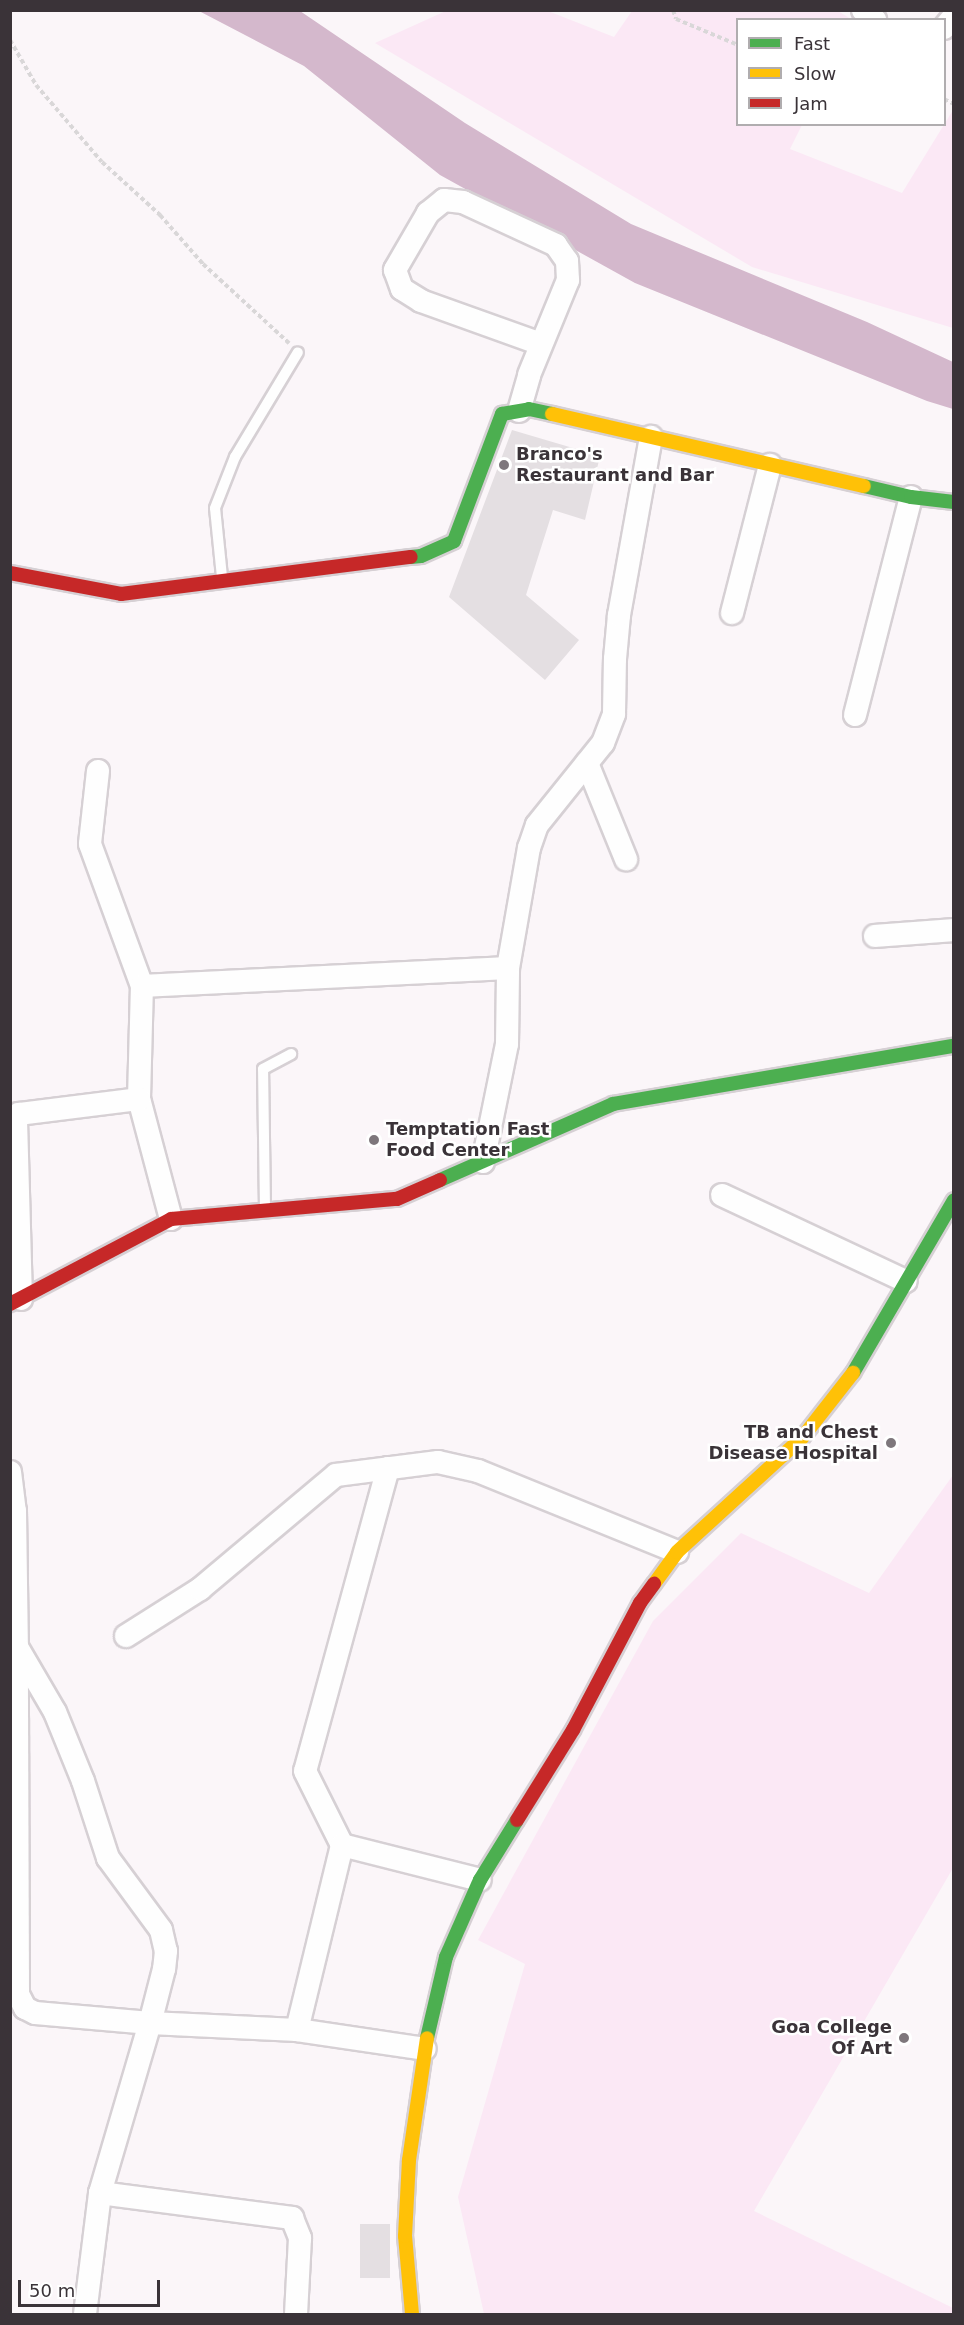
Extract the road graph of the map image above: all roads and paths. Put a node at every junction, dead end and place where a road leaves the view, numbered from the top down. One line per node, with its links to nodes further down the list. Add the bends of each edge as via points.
1 (672, 10): 3 (path, via 676,19)
2 (10, 40): 5 (path, via 36,85 102,162)
3 (736, 44)
4 (541, 344): 4 (street, via 568,280 567,261 556,245 463,202 444,200 428,213 395,270 402,289 421,301); 6 (street)
5 (298, 352): 12 (lane, via 235,457 215,508)
6 (519, 411): 7 (main road, via 529,409); 12 (main road, via 502,414 454,540 421,556)
7 (651, 436): 8 (main road); 15 (street, via 619,615 614,714 603,743)
8 (770, 465): 9 (main road); 13 (street)
9 (911, 497): 10 (main road); 14 (street)
10 (954, 502)
11 (10, 573): 12 (main road, via 121,594)
12 (222, 581)
13 (732, 613)
14 (855, 715)
15 (587, 763): 17 (street); 20 (street, via 537,825 522,878)
16 (98, 771): 21 (street, via 90,844)
17 (626, 859)
18 (954, 930): 19 (street)
19 (875, 936)
20 (508, 968): 21 (street); 25 (street, via 507,1044)
21 (142, 987): 24 (street)
22 (954, 1046): 25 (main road, via 613,1104)
23 (291, 1054): 28 (lane, via 263,1069)
24 (139, 1099): 29 (street); 31 (street, via 19,1114)
25 (483, 1162): 28 (main road, via 397,1199)
26 (722, 1195): 30 (street)
27 (954, 1200): 30 (main road)
28 (265, 1209): 29 (main road)
29 (171, 1218): 31 (main road)
30 (906, 1281): 34 (main road, via 862,1361 802,1438)
31 (16, 1302)
32 (388, 1468): 34 (street, via 438,1462 478,1470); 35 (street, via 336,1475 200,1589); 37 (street, via 305,1771)
33 (10, 1472): 36 (street, via 15,1511)
34 (677, 1552): 38 (main road, via 640,1603 573,1730)
35 (126, 1636)
36 (17, 1647): 39 (street, via 56,1712 108,1858 161,1930 166,1951 164,1969); 39 (street, via 18,1994 25,2008 35,2013)
37 (342, 1845): 38 (street); 40 (street)
38 (480, 1880): 41 (main road, via 446,1957)
39 (150, 2023): 40 (street); 42 (street)
40 (297, 2030): 41 (street)
41 (425, 2049): 45 (main road, via 409,2160 405,2236)
42 (100, 2193): 43 (street); 44 (street, via 292,2218 300,2238)
43 (85, 2314)
44 (296, 2314)
45 (412, 2314)

